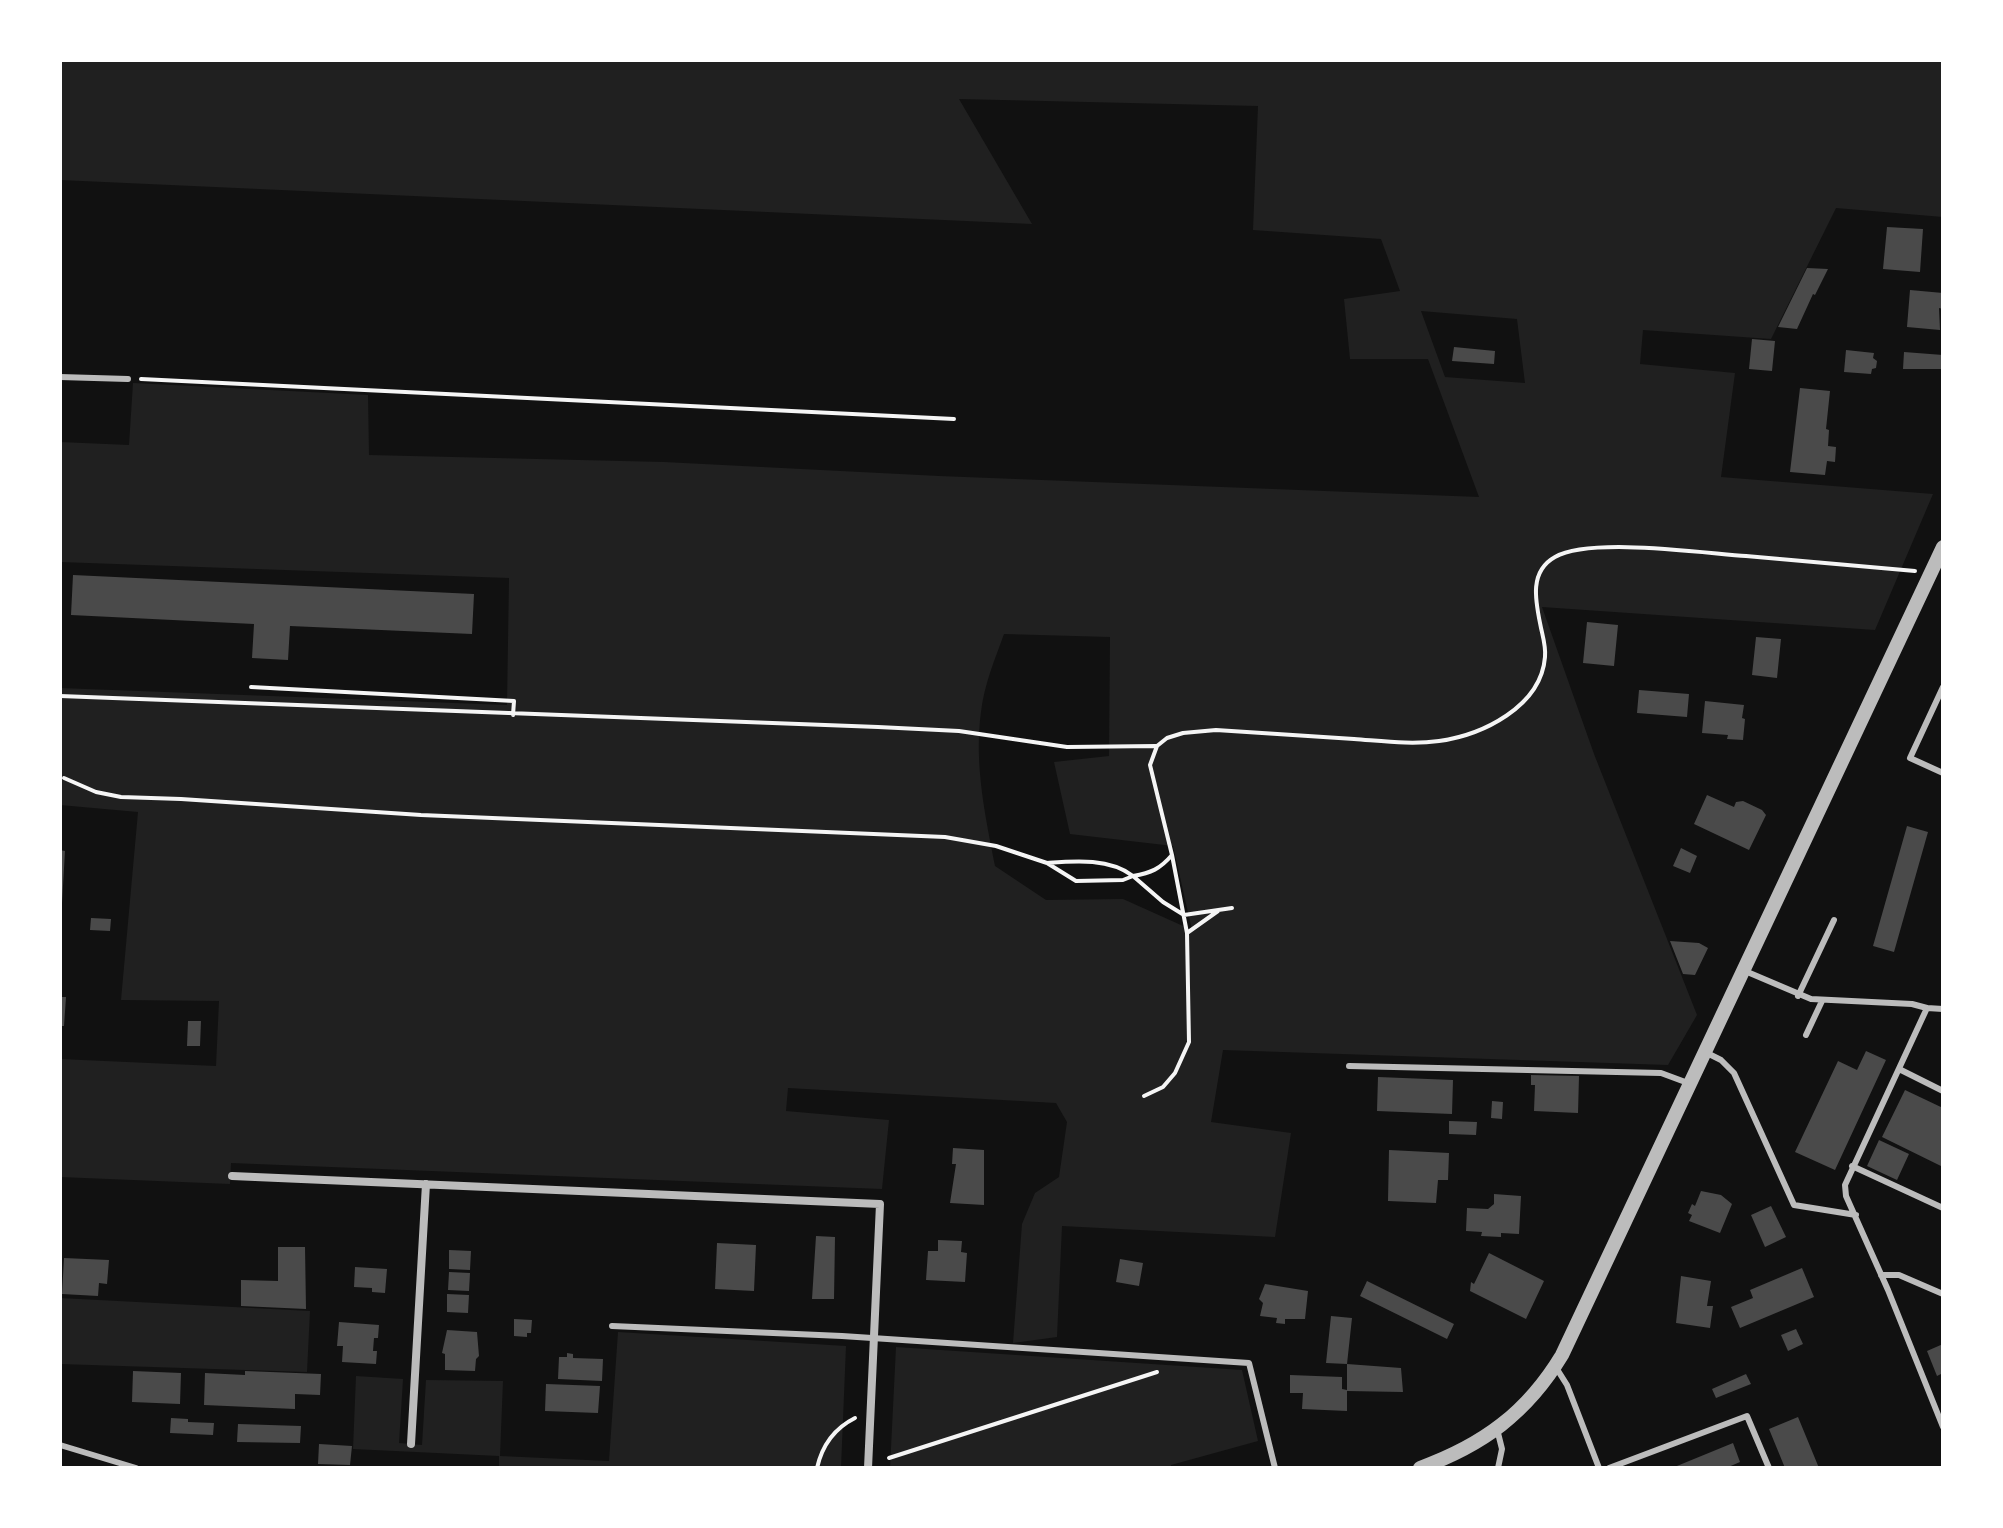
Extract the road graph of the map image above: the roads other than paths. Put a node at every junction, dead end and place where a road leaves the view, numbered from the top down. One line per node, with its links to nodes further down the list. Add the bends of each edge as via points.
1 (60, 377): 2 (lane)
2 (128, 379)
3 (1943, 547): 7 (street)
4 (1943, 687): 5 (lane, via 1910,758)
5 (1943, 773)
6 (1834, 920): 8 (lane)
7 (1745, 971): 8 (lane); 13 (street)
8 (1798, 996): 9 (lane)
9 (1822, 1001): 10 (lane); 12 (lane)
10 (1927, 1008): 11 (lane); 15 (lane)
11 (1943, 1009)
12 (1806, 1035)
13 (1709, 1048): 16 (street); 22 (lane, via 1734,1073 1794,1205)
14 (1349, 1066): 16 (lane, via 1661,1073)
15 (1899, 1069): 17 (lane); 18 (lane)
16 (1692, 1084): 27 (street)
17 (1943, 1091)
18 (1852, 1166): 21 (lane); 22 (lane, via 1845,1185)
19 (232, 1176): 20 (street)
20 (426, 1184): 26 (street, via 880,1204); 30 (street)
21 (1943, 1208)
22 (1856, 1215): 23 (lane)
23 (1881, 1275): 24 (lane, via 1899,1275); 28 (lane)
24 (1943, 1294)
25 (612, 1326): 26 (lane)
26 (874, 1338): 33 (street); 34 (lane, via 1249,1363)
27 (1555, 1366): 29 (street, via 1527,1404); 37 (lane)
28 (1943, 1427)
29 (1497, 1429): 35 (street); 36 (lane, via 1502,1449)
30 (411, 1444)
31 (60, 1445): 32 (lane)
32 (136, 1468)
33 (868, 1468)
34 (1275, 1468)
35 (1420, 1468)
36 (1498, 1468)
37 (1599, 1468)
38 (1609, 1468): 39 (lane, via 1747,1416)
39 (1769, 1468)

